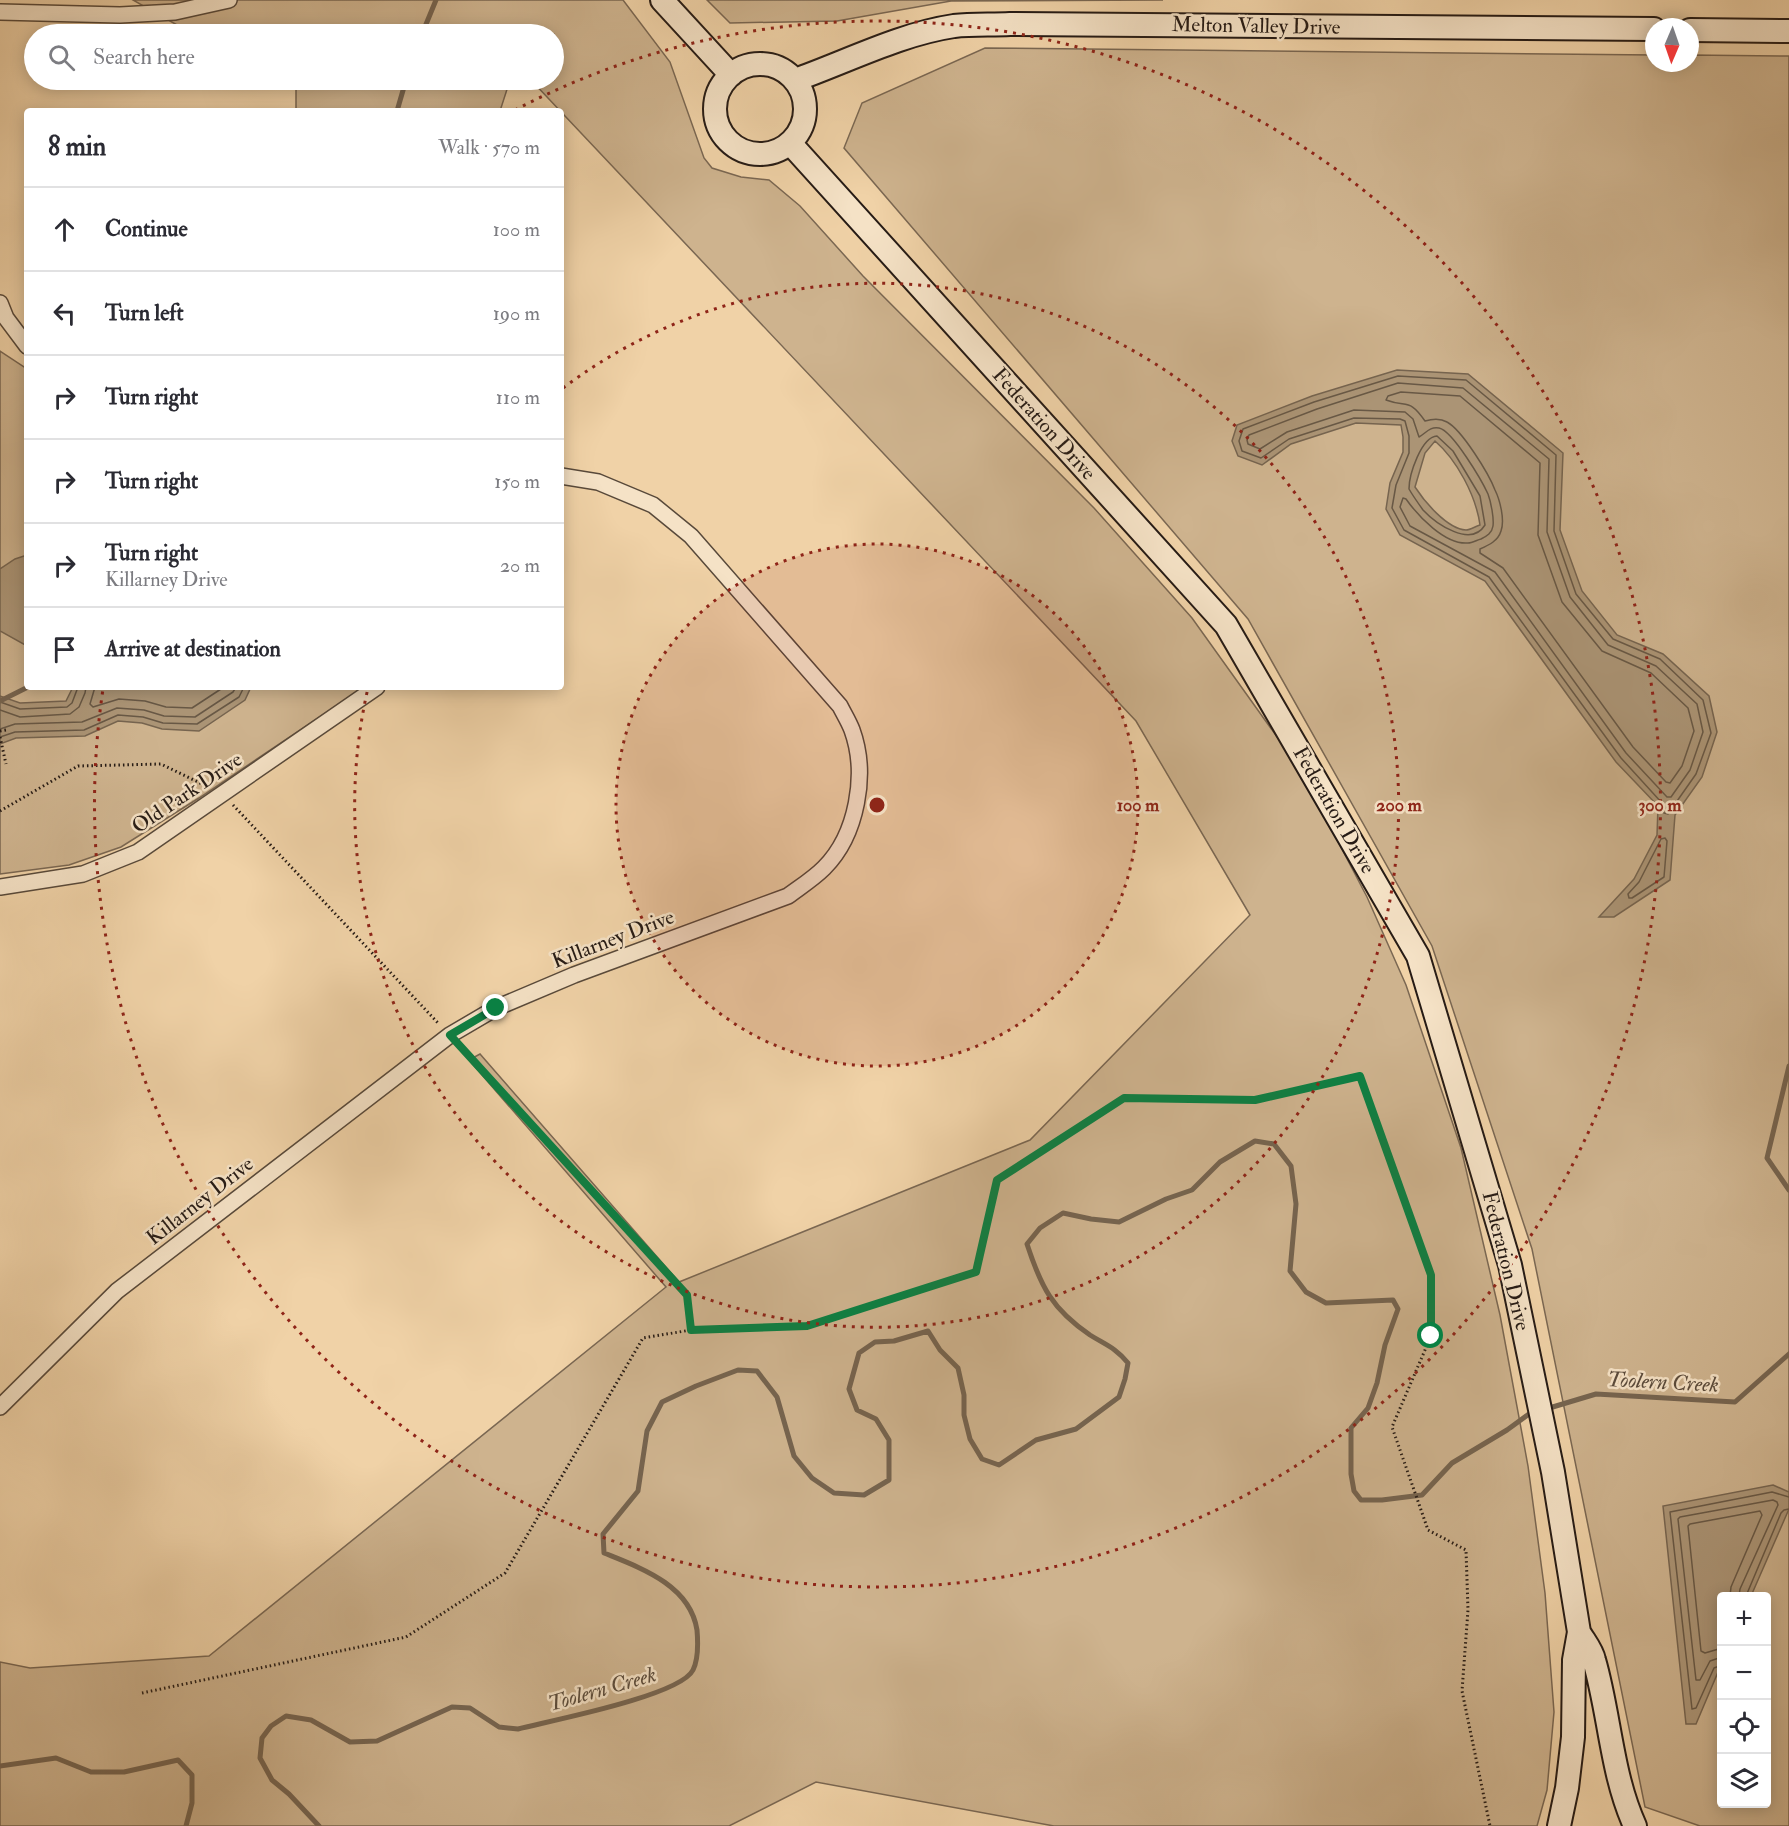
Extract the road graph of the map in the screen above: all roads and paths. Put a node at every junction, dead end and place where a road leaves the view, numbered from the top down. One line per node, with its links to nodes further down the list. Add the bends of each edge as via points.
1 (229, 0): 3 (street, via 175,12 120,15)
2 (662, 0): 7 (main road)
3 (0, 12)
4 (1645, 29): 8 (main road, Melton Valley Drive, via 954,26 889,43)
5 (1699, 30): 6 (main road)
6 (1789, 31)
7 (730, 75): 8 (main road, via 746,66 763,64 780,69); 9 (main road, via 715,106 717,123 726,139 740,150 757,154 774,152)
8 (795, 80): 9 (main road, via 803,95 805,113 801,130)
9 (790, 143): 24 (main road, Federation Drive, via 1226,625 1418,956 1510,1264)
10 (0, 303): 11 (street)
11 (24, 342)
12 (564, 476): 21 (street, Killarney Drive, via 598,482 653,506 691,536 840,706 858,754 859,798 840,847 825,867 788,896 574,975 496,1008)
13 (373, 690): 18 (street, Old Park Drive)
14 (6, 730): 15 (path)
15 (0, 731)
16 (0, 737): 17 (path)
17 (6, 764)
18 (223, 795): 19 (path, via 161,764 78,766); 20 (street, Old Park Drive, via 138,852 82,874); 21 (path)
19 (0, 811)
20 (0, 887)
21 (450, 1035): 22 (path, via 687,1295); 23 (street, Killarney Drive, via 117,1292)
22 (691, 1330): 25 (path, via 643,1338 505,1573 406,1637); 26 (path, via 807,1326 976,1272 997,1180 1124,1098 1255,1100 1360,1076 1431,1275 1431,1336 1392,1427 1428,1530 1466,1550 1468,1610 1462,1691)
23 (0, 1407)
24 (1579, 1632): 27 (main road, Federation Drive, via 1574,1660 1568,1788); 28 (main road, Federation Drive, via 1594,1658 1626,1805)
25 (142, 1693)
26 (1490, 1826)
27 (1559, 1826)
28 (1635, 1826)

